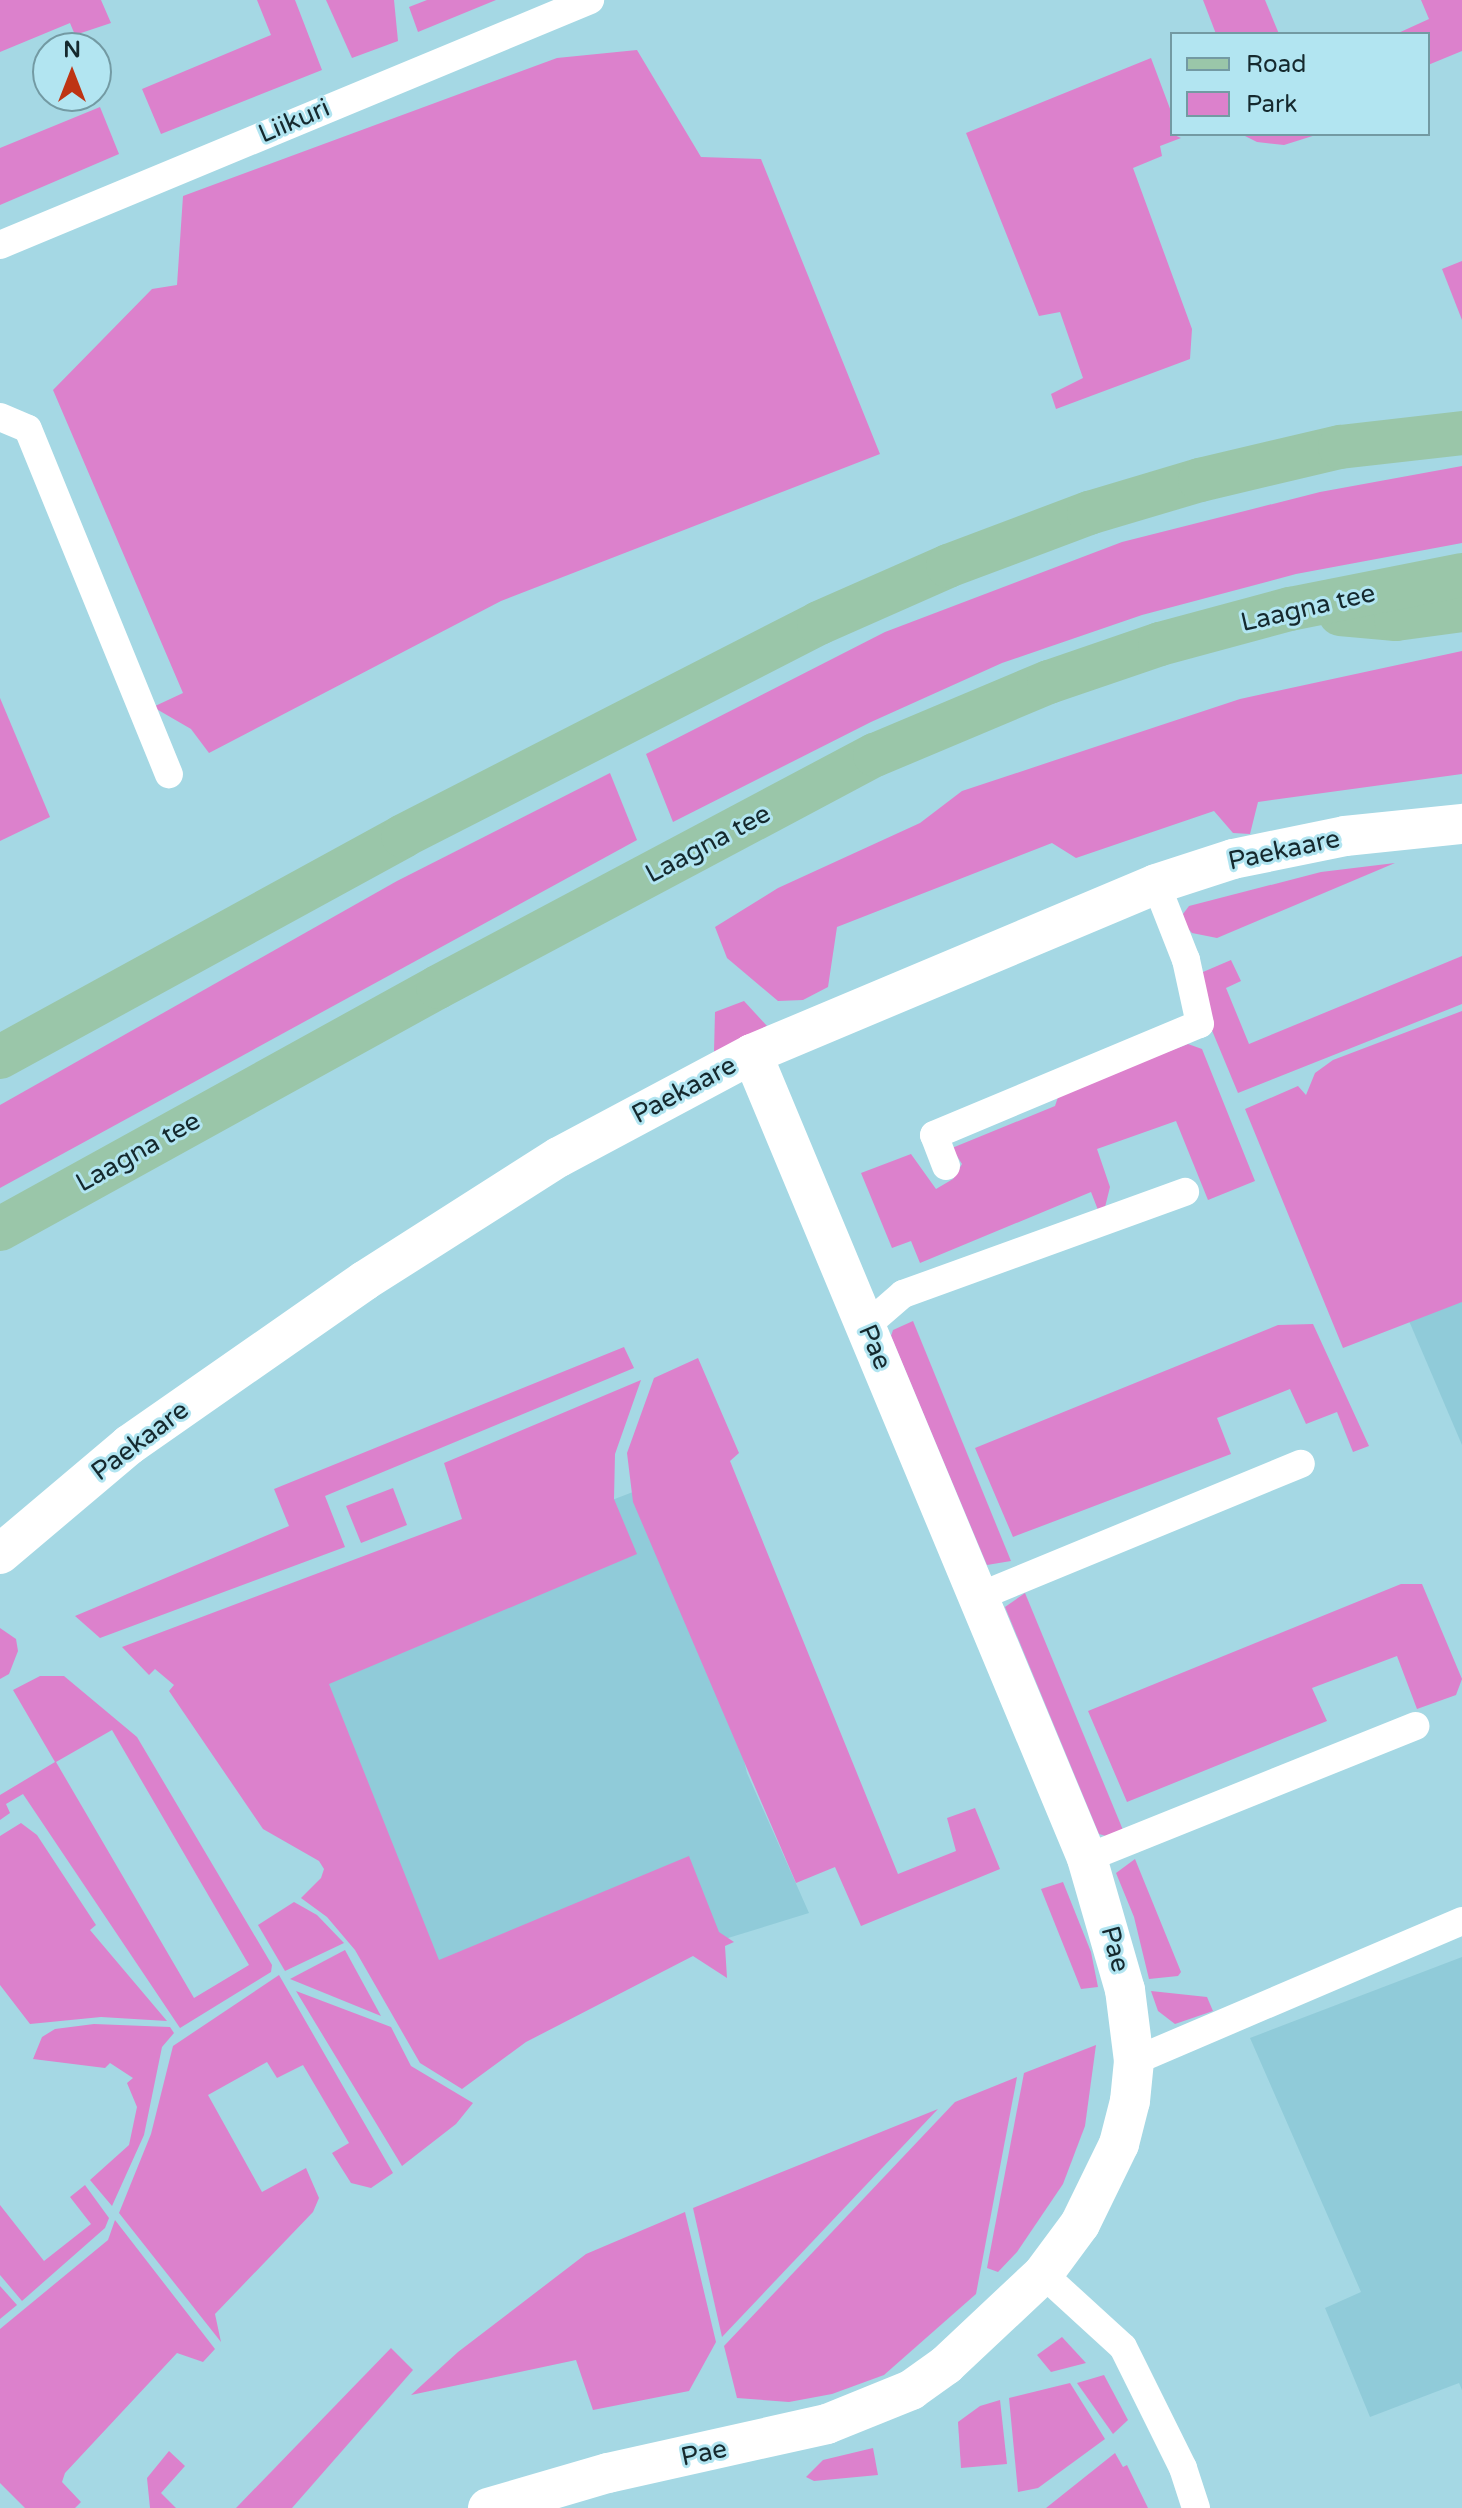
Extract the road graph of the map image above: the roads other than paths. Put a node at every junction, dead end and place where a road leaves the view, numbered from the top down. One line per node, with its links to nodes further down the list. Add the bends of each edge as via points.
1 (590, 0): 2 (street, Liikuri)
2 (0, 245)
3 (1462, 410): 6 (main road)
4 (0, 417): 10 (street, via 28,429)
5 (1462, 433): 6 (main road)
6 (1340, 447): 14 (main road, via 1089,513 948,566 819,623 403,836)
7 (1462, 575): 8 (main road, Laagna tee)
8 (1290, 609): 9 (main road, via 1396,619); 17 (main road, Laagna tee, via 1062,677 875,755 438,987)
9 (1462, 610)
10 (169, 774)
11 (1462, 824): 12 (street, Paekaare, via 1345,836 1233,859)
12 (1156, 884): 13 (street, Paekaare); 15 (street, via 1186,960 1200,1024 934,1135)
13 (752, 1054): 18 (street, Pae); 20 (street, Paekaare, via 559,1157 364,1281 129,1445)
14 (0, 1057)
15 (946, 1166)
16 (1185, 1192): 18 (street, via 903,1294)
17 (0, 1229)
18 (866, 1326): 21 (street, Pae)
19 (1301, 1464): 21 (street)
20 (0, 1554)
21 (980, 1596): 23 (street, Pae)
22 (1416, 1726): 23 (street)
23 (1087, 1858): 25 (street, Pae, via 1125,1990)
24 (1462, 1921): 25 (street)
25 (1134, 2061): 26 (street, Pae, via 1119,2144 1080,2224)
26 (1043, 2274): 27 (street, Pae, via 946,2365 881,2405 784,2436 608,2473); 28 (street, via 1123,2347 1183,2468)
27 (488, 2508)
28 (1196, 2508)

